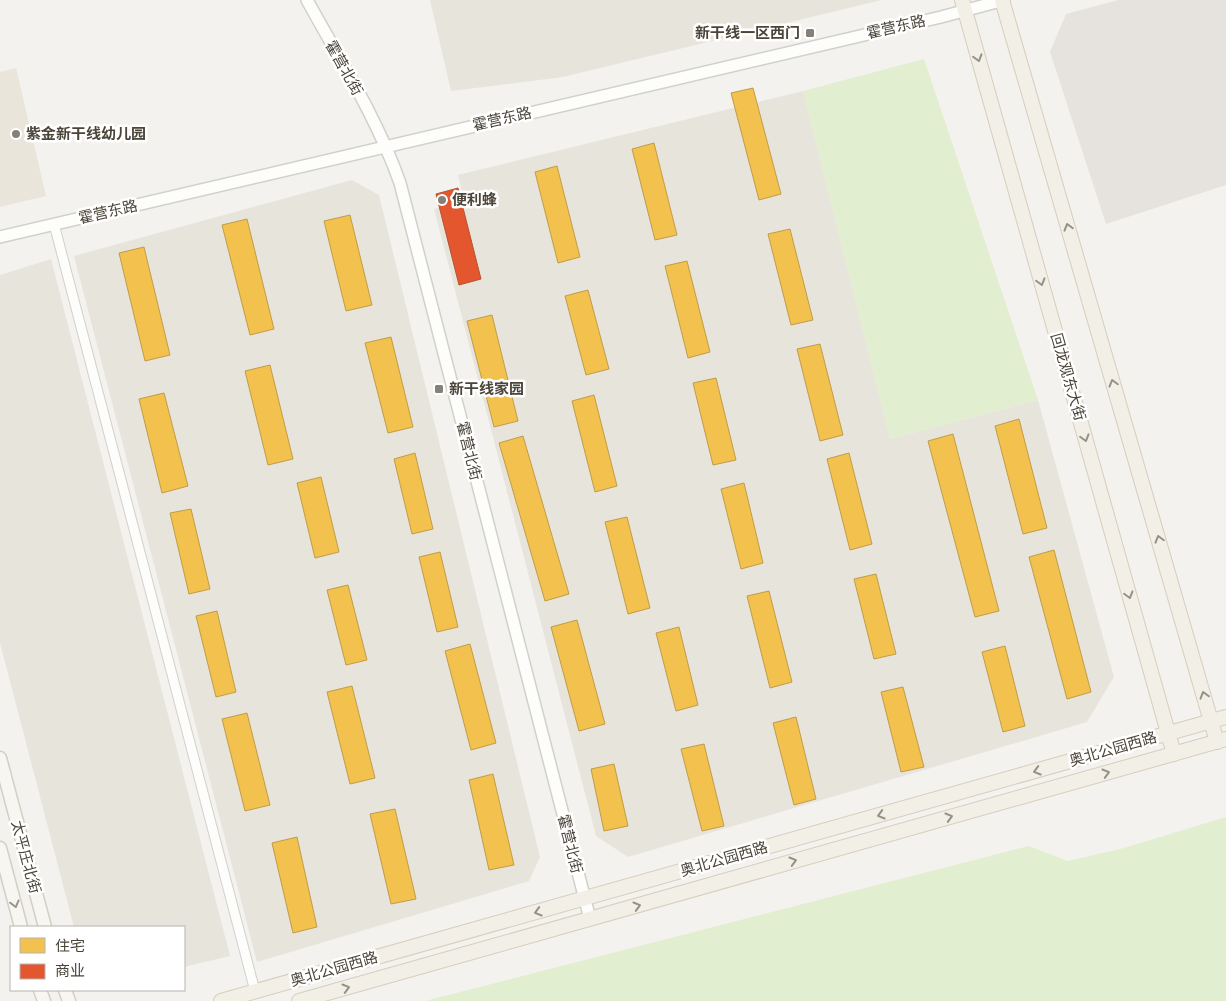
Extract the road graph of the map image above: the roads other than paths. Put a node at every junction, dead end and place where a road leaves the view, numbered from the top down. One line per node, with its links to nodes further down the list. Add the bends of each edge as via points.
1 (307, 0): 4 (street, 霍营北街)
2 (1003, 0): 3 (street, 霍营东路); 8 (main road, one-way to 2)
3 (964, 5): 4 (street, 霍营东路); 9 (main road, 回龙观东大街, one-way to 9)
4 (386, 146): 5 (street, 霍营东路); 14 (street, 霍营北街, via 404,199)
5 (54, 224): 6 (street, 霍营东路); 18 (street)
6 (0, 237)
7 (1226, 717): 8 (main road, 奥北公园西路)
8 (1212, 721): 9 (main road, 奥北公园西路); 10 (main road)
9 (1168, 734): 11 (main road, 回龙观东大街); 14 (main road, 奥北公园西路, one-way to 14)
10 (1222, 740): 11 (main road, 奥北公园西路)
11 (1174, 754): 15 (main road, 奥北公园西路, one-way to 11)
12 (0, 758): 17 (main road, 太平庄北街)
13 (0, 848): 16 (main road, 太平庄北街, one-way to 16)
14 (585, 898): 15 (street, 霍营北街); 18 (main road, 奥北公园西路, one-way to 18)
15 (590, 919): 20 (main road, 奥北公园西路, one-way to 15)
16 (21, 926)
17 (45, 926)
18 (255, 992): 19 (main road, 奥北公园西路)
19 (221, 1001)
20 (299, 1001)

